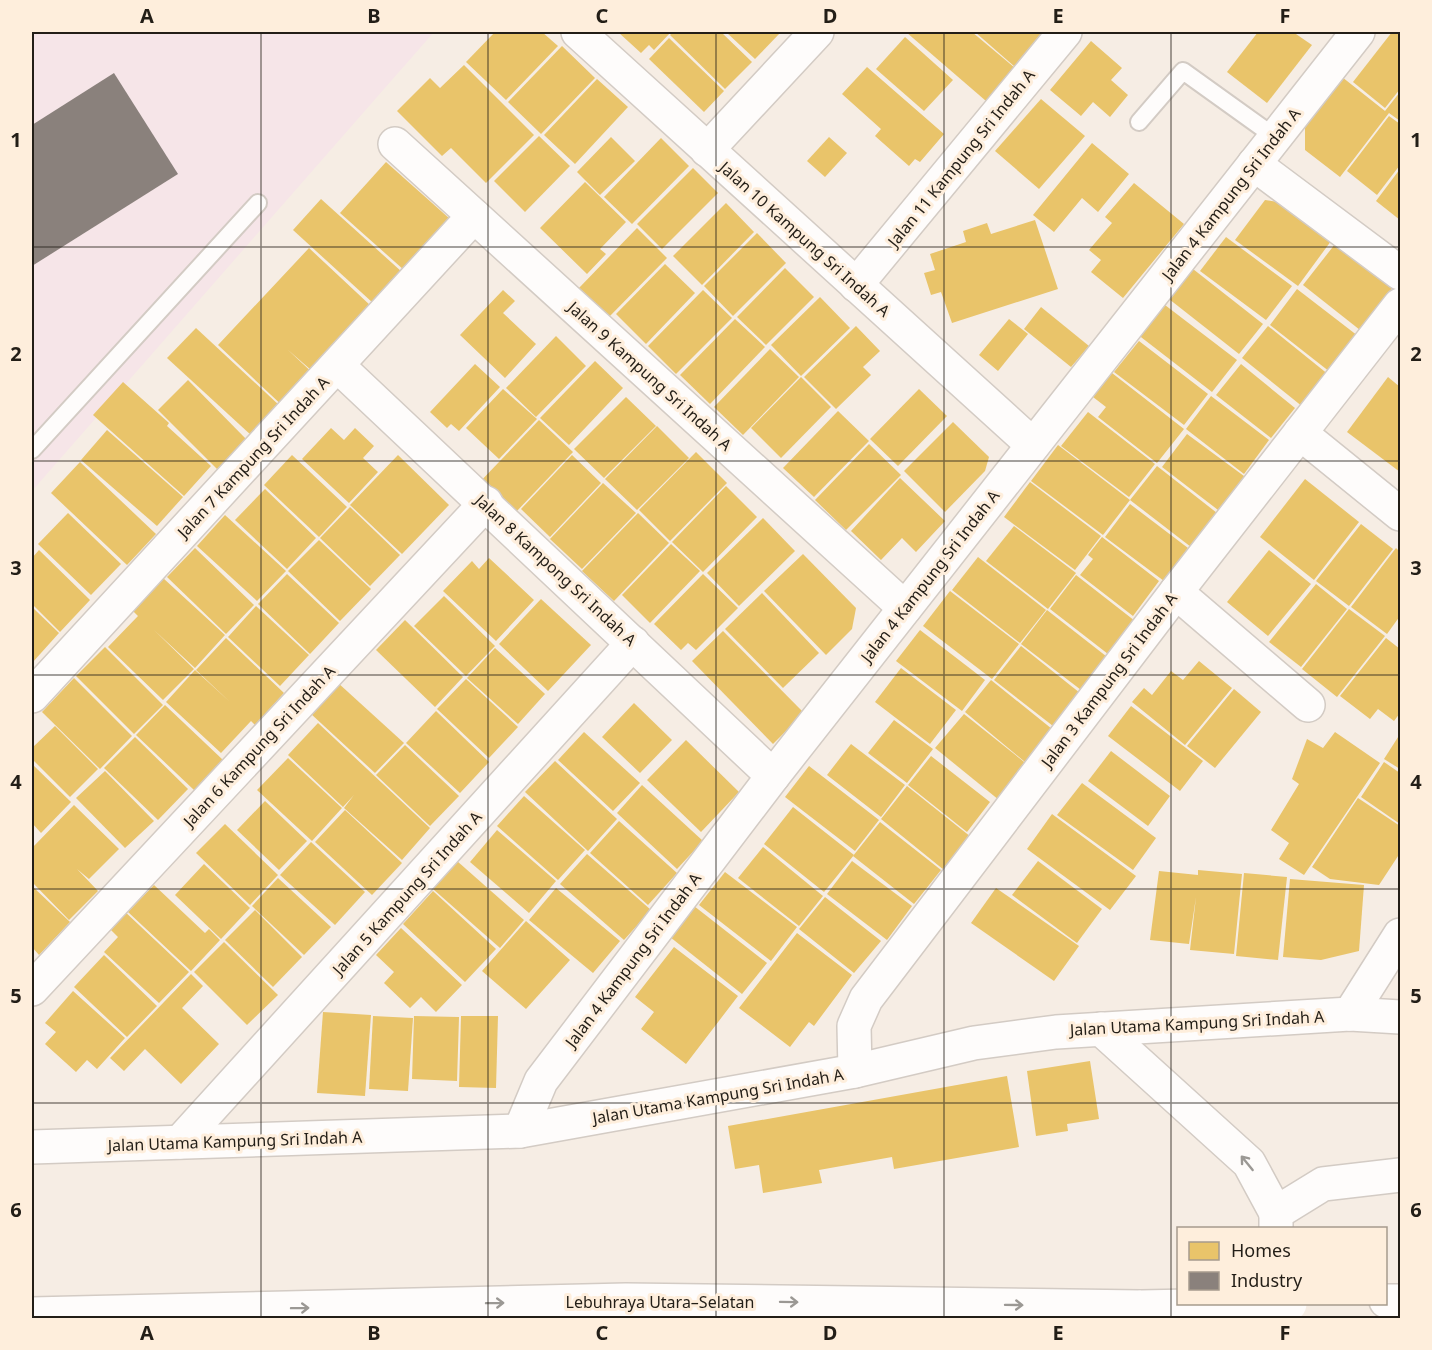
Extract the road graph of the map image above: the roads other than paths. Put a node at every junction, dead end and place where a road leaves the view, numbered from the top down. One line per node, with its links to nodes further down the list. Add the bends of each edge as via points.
1 (578, 32): 8 (main road, Jalan 10 Kampung Sri Indah A)
2 (817, 32): 8 (main road)
3 (1065, 32): 13 (main road, Jalan 11 Kampung Sri Indah A)
4 (1358, 32): 6 (main road, Jalan 4 Kampung Sri Indah A)
5 (1139, 122): 6 (lane, via 1183,71)
6 (1275, 137): 9 (main road, Jalan 4 Kampung Sri Indah A)
7 (395, 144): 11 (main road, Jalan 9 Kampung Sri Indah A)
8 (707, 150): 13 (main road, Jalan 10 Kampung Sri Indah A)
9 (1254, 164): 12 (main road); 17 (main road, Jalan 4 Kampung Sri Indah A)
10 (258, 203): 18 (lane)
11 (474, 216): 15 (main road, Jalan 7 Kampung Sri Indah A); 22 (main road, Jalan 9 Kampung Sri Indah A)
12 (1401, 273)
13 (856, 285): 17 (main road, Jalan 10 Kampung Sri Indah A)
14 (1401, 305): 16 (main road, Jalan 3 Kampung Sri Indah A)
15 (338, 366): 19 (main road, Jalan 8 Kampong Sri Indah A); 24 (main road, Jalan 7 Kampung Sri Indah A)
16 (1300, 433): 20 (main road); 21 (main road, Jalan 3 Kampung Sri Indah A)
17 (1033, 445): 22 (main road, Jalan 4 Kampung Sri Indah A)
18 (32, 450)
19 (486, 503): 23 (main road, Jalan 8 Kampong Sri Indah A); 28 (main road, Jalan 6 Kampung Sri Indah A)
20 (1401, 514)
21 (1176, 591): 25 (main road); 32 (main road, Jalan 3 Kampung Sri Indah A, via 866,999 854,1026)
22 (905, 608): 26 (main road, Jalan 4 Kampung Sri Indah A)
23 (633, 643): 26 (main road, Jalan 8 Kampong Sri Indah A); 34 (main road, Jalan 5 Kampung Sri Indah A)
24 (32, 696)
25 (1308, 705)
26 (773, 776): 33 (main road, Jalan 4 Kampung Sri Indah A, via 541,1081)
27 (1401, 934): 29 (main road)
28 (32, 989)
29 (1350, 1014): 30 (main road, Jalan Utama Kampung Sri Indah A); 31 (main road, Jalan Utama Kampung Sri Indah A)
30 (1401, 1017)
31 (1101, 1029): 32 (main road, Jalan Utama Kampung Sri Indah A, via 974,1043); 37 (main road, one-way to 31, via 1249,1163)
32 (855, 1071): 33 (main road, Jalan Utama Kampung Sri Indah A)
33 (520, 1131): 34 (main road, Jalan Utama Kampung Sri Indah A)
34 (180, 1142): 35 (main road, Jalan Utama Kampung Sri Indah A)
35 (32, 1147)
36 (1401, 1175): 37 (main road, via 1323,1184)
37 (1276, 1221)
38 (1240, 1305): 39 (main road, Lebuhraya Utara–Selatan, one-way to 38, bridge, via 626,1300)
39 (32, 1314)

